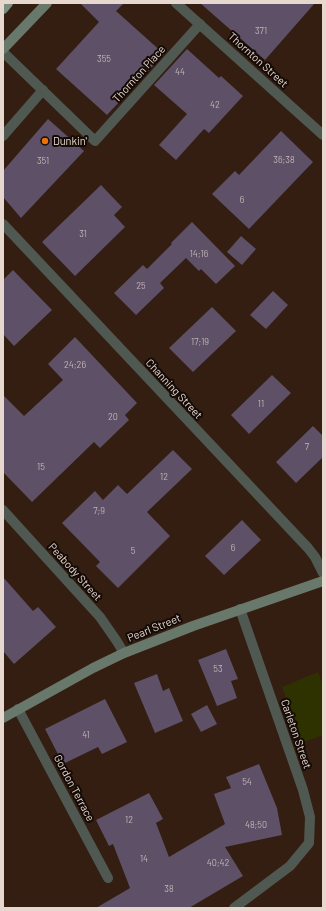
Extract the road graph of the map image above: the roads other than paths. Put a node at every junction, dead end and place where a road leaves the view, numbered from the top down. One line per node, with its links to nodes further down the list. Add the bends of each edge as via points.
1 (8, 3): 4 (main road)
2 (46, 3): 6 (street)
3 (176, 3): 5 (street, Thornton Street)
4 (3, 9)
5 (200, 24): 8 (street, Thornton Place, via 95,141); 9 (street, Thornton Street)
6 (3, 49)
7 (3, 52): 8 (street)
8 (43, 90): 10 (street)
9 (323, 135)
10 (3, 136)
11 (3, 224): 13 (street, Channing Street, via 308,548)
12 (3, 510): 16 (street, Peabody Street, via 100,617)
13 (323, 574)
14 (323, 581): 15 (street, Pearl Street)
15 (240, 609): 16 (street, Pearl Street); 20 (street, Carleton Street, via 303,790 310,823 309,843 290,866)
16 (124, 653): 17 (street, Pearl Street)
17 (18, 709): 18 (street, Pearl Street); 19 (street, Gordon Terrace)
18 (3, 718)
19 (108, 878)
20 (234, 908)

